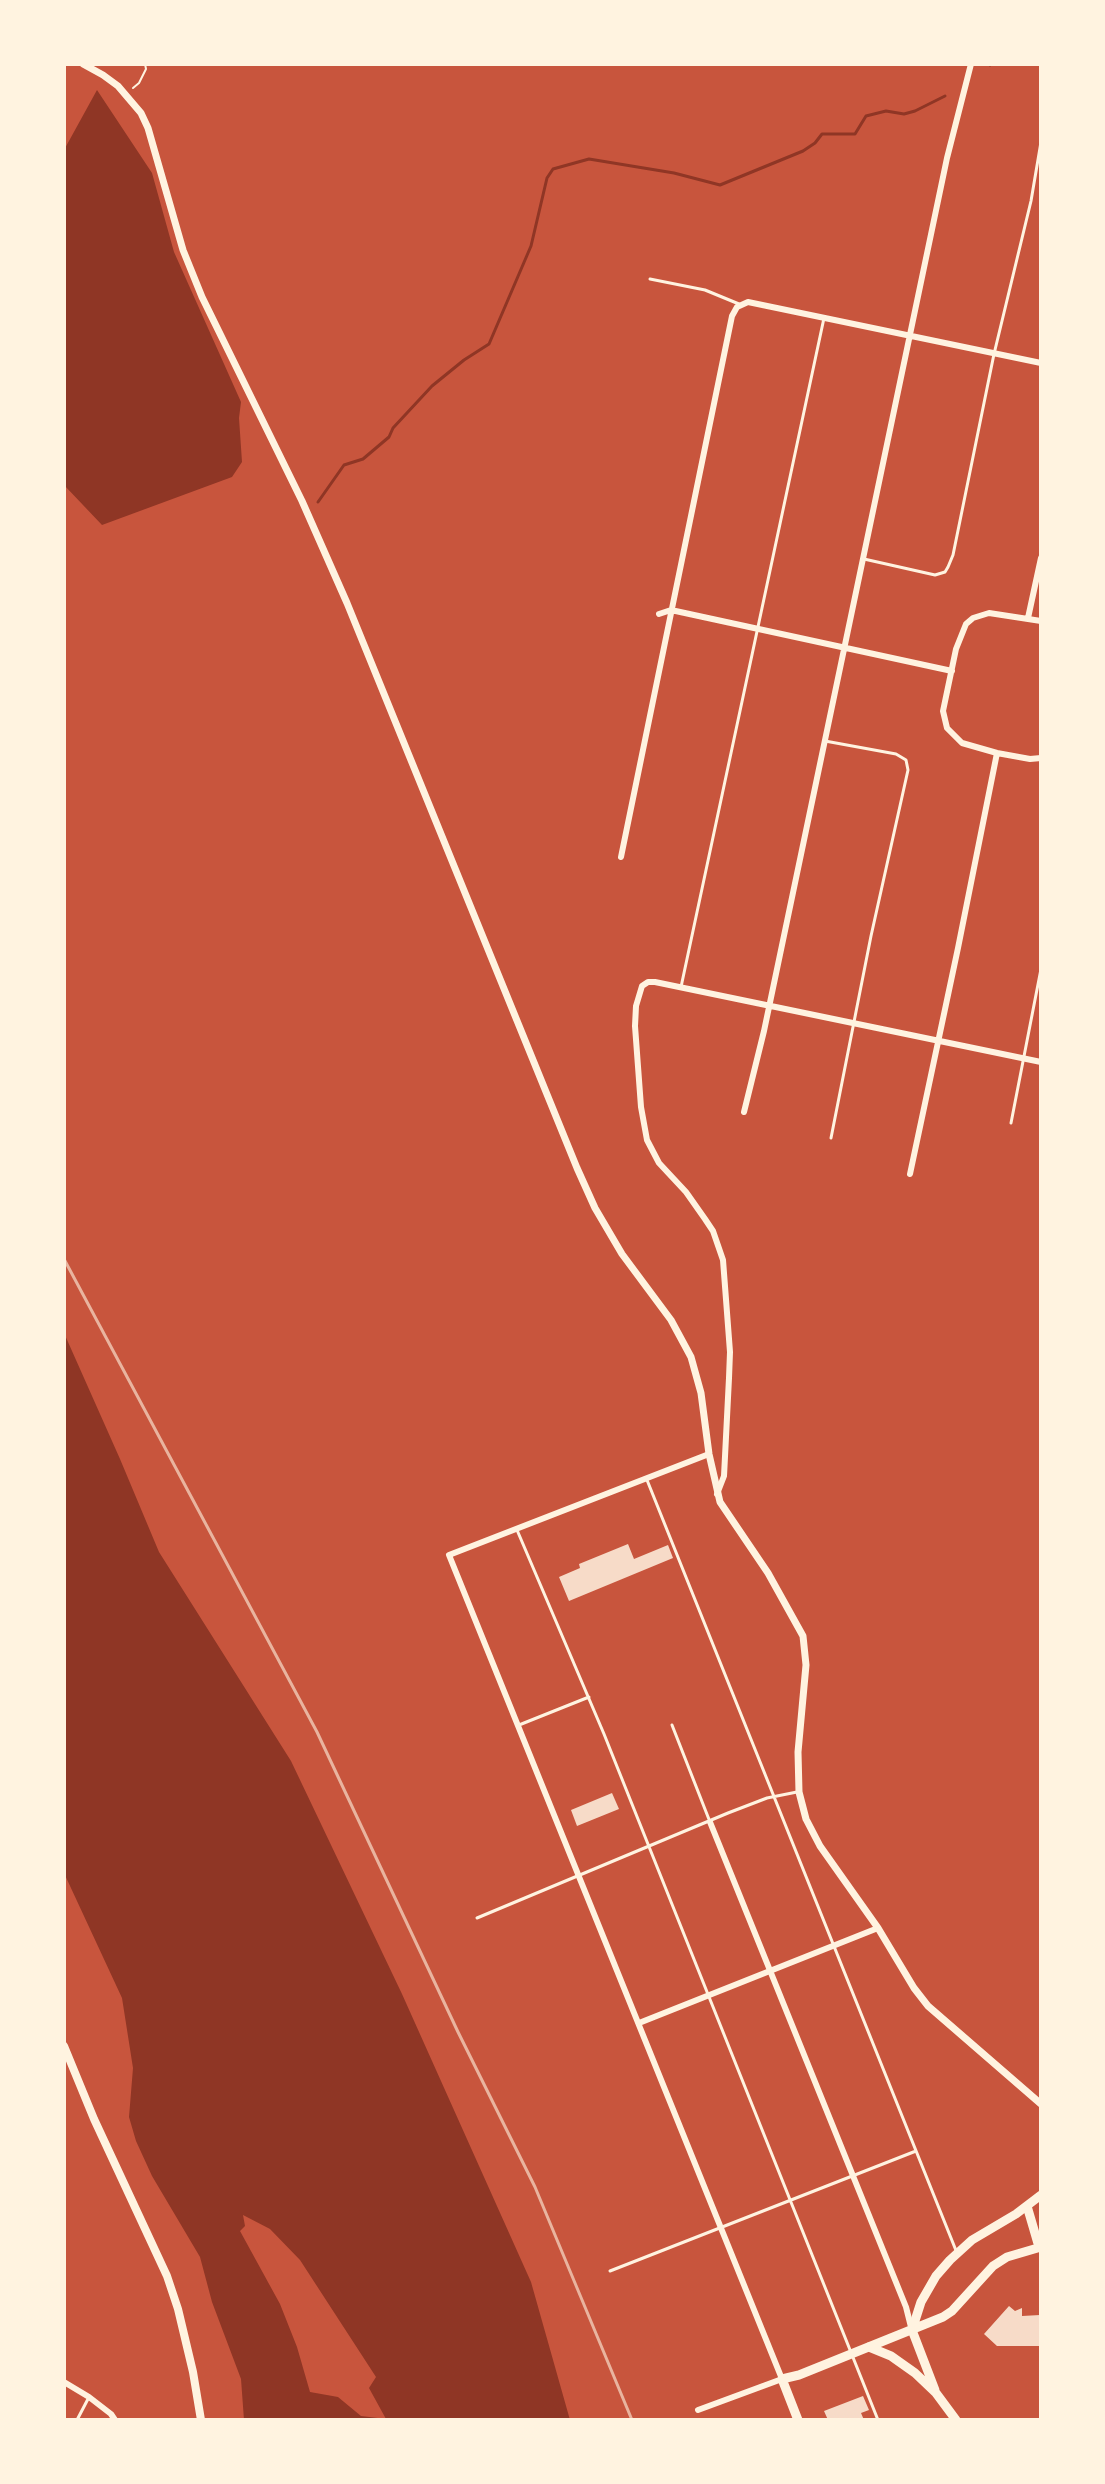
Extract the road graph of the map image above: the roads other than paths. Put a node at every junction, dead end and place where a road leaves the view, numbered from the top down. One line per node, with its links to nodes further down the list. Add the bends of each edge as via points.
1 (83, 64): 34 (street, via 103,75 141,113 202,297 341,589 577,1168 622,1254 691,1357)
2 (971, 64): 7 (street)
3 (1041, 142): 8 (lane)
4 (650, 279): 5 (lane, via 705,290)
5 (739, 304): 6 (street); 12 (street, via 732,316)
6 (824, 318): 7 (street); 16 (lane)
7 (911, 336): 8 (street); 11 (street)
8 (994, 354): 9 (street); 11 (lane, via 953,555 945,572 935,575)
9 (1041, 363)
10 (1041, 558): 14 (street)
11 (864, 559): 17 (street)
12 (671, 610): 13 (street); 16 (street); 22 (street)
13 (659, 614)
14 (1028, 618): 15 (street); 18 (street, via 989,613 973,618 962,630)
15 (1041, 621)
16 (758, 630): 17 (street); 24 (lane)
17 (845, 648): 18 (street); 19 (street)
18 (952, 671): 20 (street, via 943,711 947,728 962,743)
19 (825, 741): 25 (street); 26 (lane, via 896,754 908,764)
20 (997, 753): 21 (street); 27 (street)
21 (1041, 758)
22 (621, 857)
23 (1041, 969): 28 (lane)
24 (681, 987): 25 (street); 36 (street, via 645,984 635,1026 647,1140 705,1219 723,1260 730,1352 724,1476)
25 (769, 1006): 26 (street); 30 (street)
26 (853, 1023): 27 (street); 32 (lane)
27 (938, 1041): 28 (street); 33 (street)
28 (1022, 1058): 29 (street); 31 (lane)
29 (1041, 1062)
30 (744, 1112)
31 (1011, 1123)
32 (831, 1138)
33 (910, 1174)
34 (709, 1454): 35 (street); 36 (street)
35 (646, 1478): 37 (street); 42 (lane)
36 (717, 1494): 41 (street, via 803,1636)
37 (516, 1529): 38 (lane); 39 (street, via 449,1555)
38 (589, 1697): 39 (lane); 44 (lane)
39 (519, 1725): 45 (street)
40 (672, 1725): 43 (lane)
41 (799, 1792): 42 (lane); 47 (street, via 816,1839)
42 (774, 1796): 43 (lane); 48 (lane)
43 (710, 1822): 44 (lane); 49 (street)
44 (648, 1847): 45 (lane); 50 (lane)
45 (580, 1875): 46 (lane); 51 (street)
46 (477, 1918)
47 (878, 1928): 48 (street); 53 (street, via 928,2006)
48 (835, 1945): 49 (street); 54 (lane)
49 (770, 1971): 50 (street); 55 (street)
50 (709, 1995): 51 (street); 57 (lane)
51 (639, 2023): 59 (street)
52 (64, 2046): 73 (main road, via 167,2276)
53 (1041, 2104)
54 (917, 2151): 55 (lane); 61 (lane)
55 (853, 2176): 57 (lane); 63 (street)
56 (1041, 2195): 58 (main road)
57 (792, 2201): 59 (lane); 65 (lane)
58 (1027, 2206): 60 (main road); 61 (main road)
59 (721, 2227): 62 (lane); 66 (street)
60 (1040, 2247): 63 (main road, via 1001,2261 948,2314)
61 (957, 2253): 63 (main road, via 930,2286)
62 (610, 2271)
63 (912, 2330): 64 (main road); 68 (main road)
64 (869, 2347): 65 (main road); 68 (main road, via 891,2356)
65 (852, 2354): 66 (main road); 75 (lane)
66 (782, 2379): 70 (street); 74 (main road)
67 (64, 2382): 69 (street)
68 (936, 2393): 76 (main road)
69 (89, 2397): 71 (lane); 72 (street)
70 (698, 2410)
71 (77, 2420)
72 (115, 2420)
73 (201, 2420)
74 (798, 2420)
75 (878, 2420)
76 (956, 2420)

